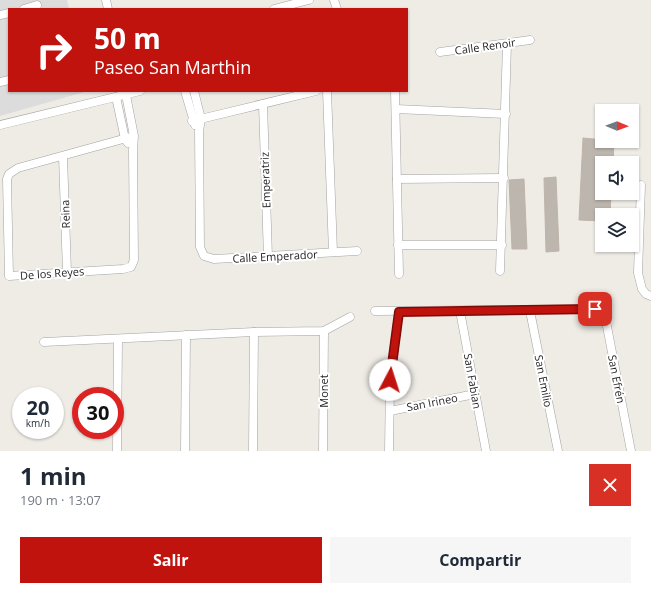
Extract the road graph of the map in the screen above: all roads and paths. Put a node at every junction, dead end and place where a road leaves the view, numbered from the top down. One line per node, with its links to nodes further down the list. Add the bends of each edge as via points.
1 (309, 0): 2 (street)
2 (290, 2): 5 (street)
3 (37, 5): 4 (street)
4 (27, 8)
5 (276, 8)
6 (530, 40): 7 (street, Calle Renoir)
7 (507, 44): 8 (street, Calle Renoir); 19 (street)
8 (440, 52)
9 (136, 92): 15 (street)
10 (185, 92): 21 (street)
11 (194, 92): 20 (street)
12 (312, 92): 17 (street)
13 (327, 92): 34 (street)
14 (395, 92): 18 (street)
15 (126, 95): 16 (street); 24 (street)
16 (116, 97): 22 (street); 25 (street)
17 (263, 104): 20 (street); 35 (street, Emperatriz)
18 (396, 109): 19 (street); 29 (street)
19 (506, 114): 28 (street)
20 (201, 119): 21 (street); 23 (street)
21 (192, 121): 23 (street)
22 (0, 125)
23 (199, 131): 35 (street, Calle Emperador, via 200,248 204,256 208,259)
24 (134, 136): 25 (street, De los Reyes); 26 (street, De los Reyes)
25 (125, 139): 26 (street); 27 (street, De los Reyes)
26 (133, 150): 37 (street, De los Reyes, via 134,260 131,266)
27 (63, 157): 37 (street, Reina); 40 (street, De los Reyes, via 18,168 13,170 7,179)
28 (504, 178): 29 (street); 32 (street)
29 (397, 179): 31 (street)
30 (641, 185): 41 (street, via 638,273 642,289)
31 (398, 245): 32 (street); 38 (street)
32 (502, 245): 36 (street)
33 (357, 251): 34 (street, Calle Emperador)
34 (333, 252): 35 (street, Calle Emperador)
35 (268, 257)
36 (500, 271)
37 (67, 272): 40 (street, De los Reyes)
38 (399, 274)
39 (0, 276): 40 (street)
40 (9, 276)
41 (651, 296)
42 (375, 311): 45 (street)
43 (460, 311): 44 (street); 45 (street); 52 (street, San Fabian)
44 (530, 311): 60 (street, San Emilio); 61 (street, San Efrén, via 599,310 605,316)
45 (399, 312): 53 (street, via 392,358)
46 (350, 317): 47 (street)
47 (324, 331): 48 (street); 57 (street, Monet)
48 (254, 332): 49 (street); 56 (street)
49 (186, 335): 50 (street); 55 (street)
50 (118, 338): 51 (street); 54 (street)
51 (44, 342)
52 (475, 394): 53 (street, San Irineo); 59 (street, San Fabian)
53 (390, 411): 58 (street)
54 (117, 451)
55 (185, 451)
56 (253, 451)
57 (323, 451)
58 (389, 451)
59 (486, 451)
60 (558, 451)
61 (631, 451)

